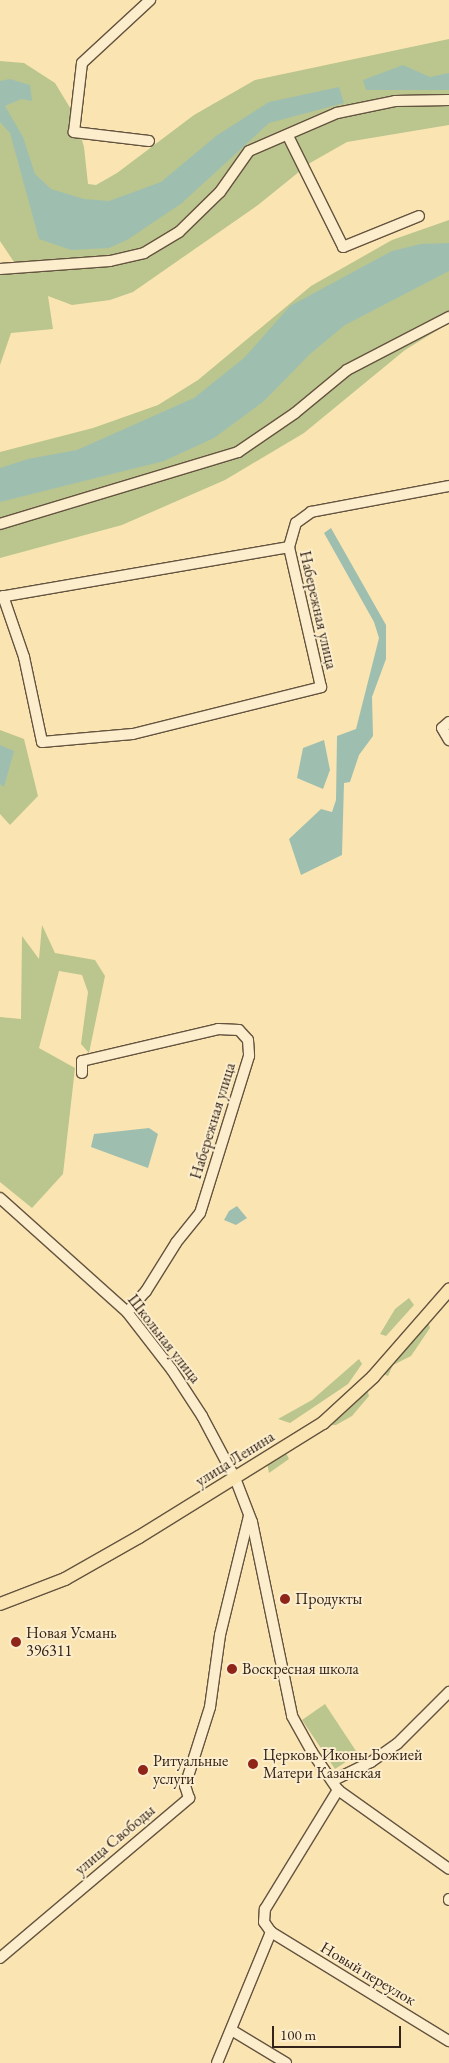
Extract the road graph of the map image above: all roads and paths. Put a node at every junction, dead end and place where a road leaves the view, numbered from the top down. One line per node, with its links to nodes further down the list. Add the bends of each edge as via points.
1 (150, 0): 4 (street, via 82,63 74,132)
2 (449, 100): 3 (street, via 395,101 337,113)
3 (288, 136): 5 (street, via 343,247); 6 (street, via 249,151 220,192 179,232 144,253 110,261)
4 (149, 142)
5 (419, 216)
6 (0, 269)
7 (449, 317): 9 (street, via 347,370 326,384 295,413 238,452)
8 (449, 486): 10 (street, via 311,512 296,523)
9 (0, 524)
10 (289, 547): 11 (street, Набережная улица); 11 (street, Набережная улица, via 321,687 133,734 42,742 24,657)
11 (1, 596)
12 (449, 722): 13 (street, via 442,728)
13 (449, 740)
14 (82, 1073): 17 (street, Набережная улица, via 82,1061 218,1029 239,1030 248,1040 249,1056 200,1213 176,1243 146,1291)
15 (0, 1198): 17 (street, Школьная улица)
16 (449, 1290): 18 (main road, улица Ленина, via 373,1377 323,1422)
17 (126, 1312): 18 (street, Школьная улица, via 172,1370)
18 (235, 1478): 19 (street); 20 (main road, улица Ленина, via 65,1579)
19 (249, 1516): 22 (street, via 292,1716); 25 (street, улица Свободы, via 220,1635 210,1707 185,1786 188,1798)
20 (0, 1604)
21 (449, 1692): 22 (street, via 397,1744)
22 (336, 1785): 23 (street); 24 (street, via 265,1909 264,1922)
23 (449, 1869)
24 (271, 1932): 26 (street); 27 (street, Новый переулок)
25 (0, 1958)
26 (233, 2031): 28 (street); 29 (street)
27 (449, 2041)
28 (217, 2063)
29 (286, 2063)

